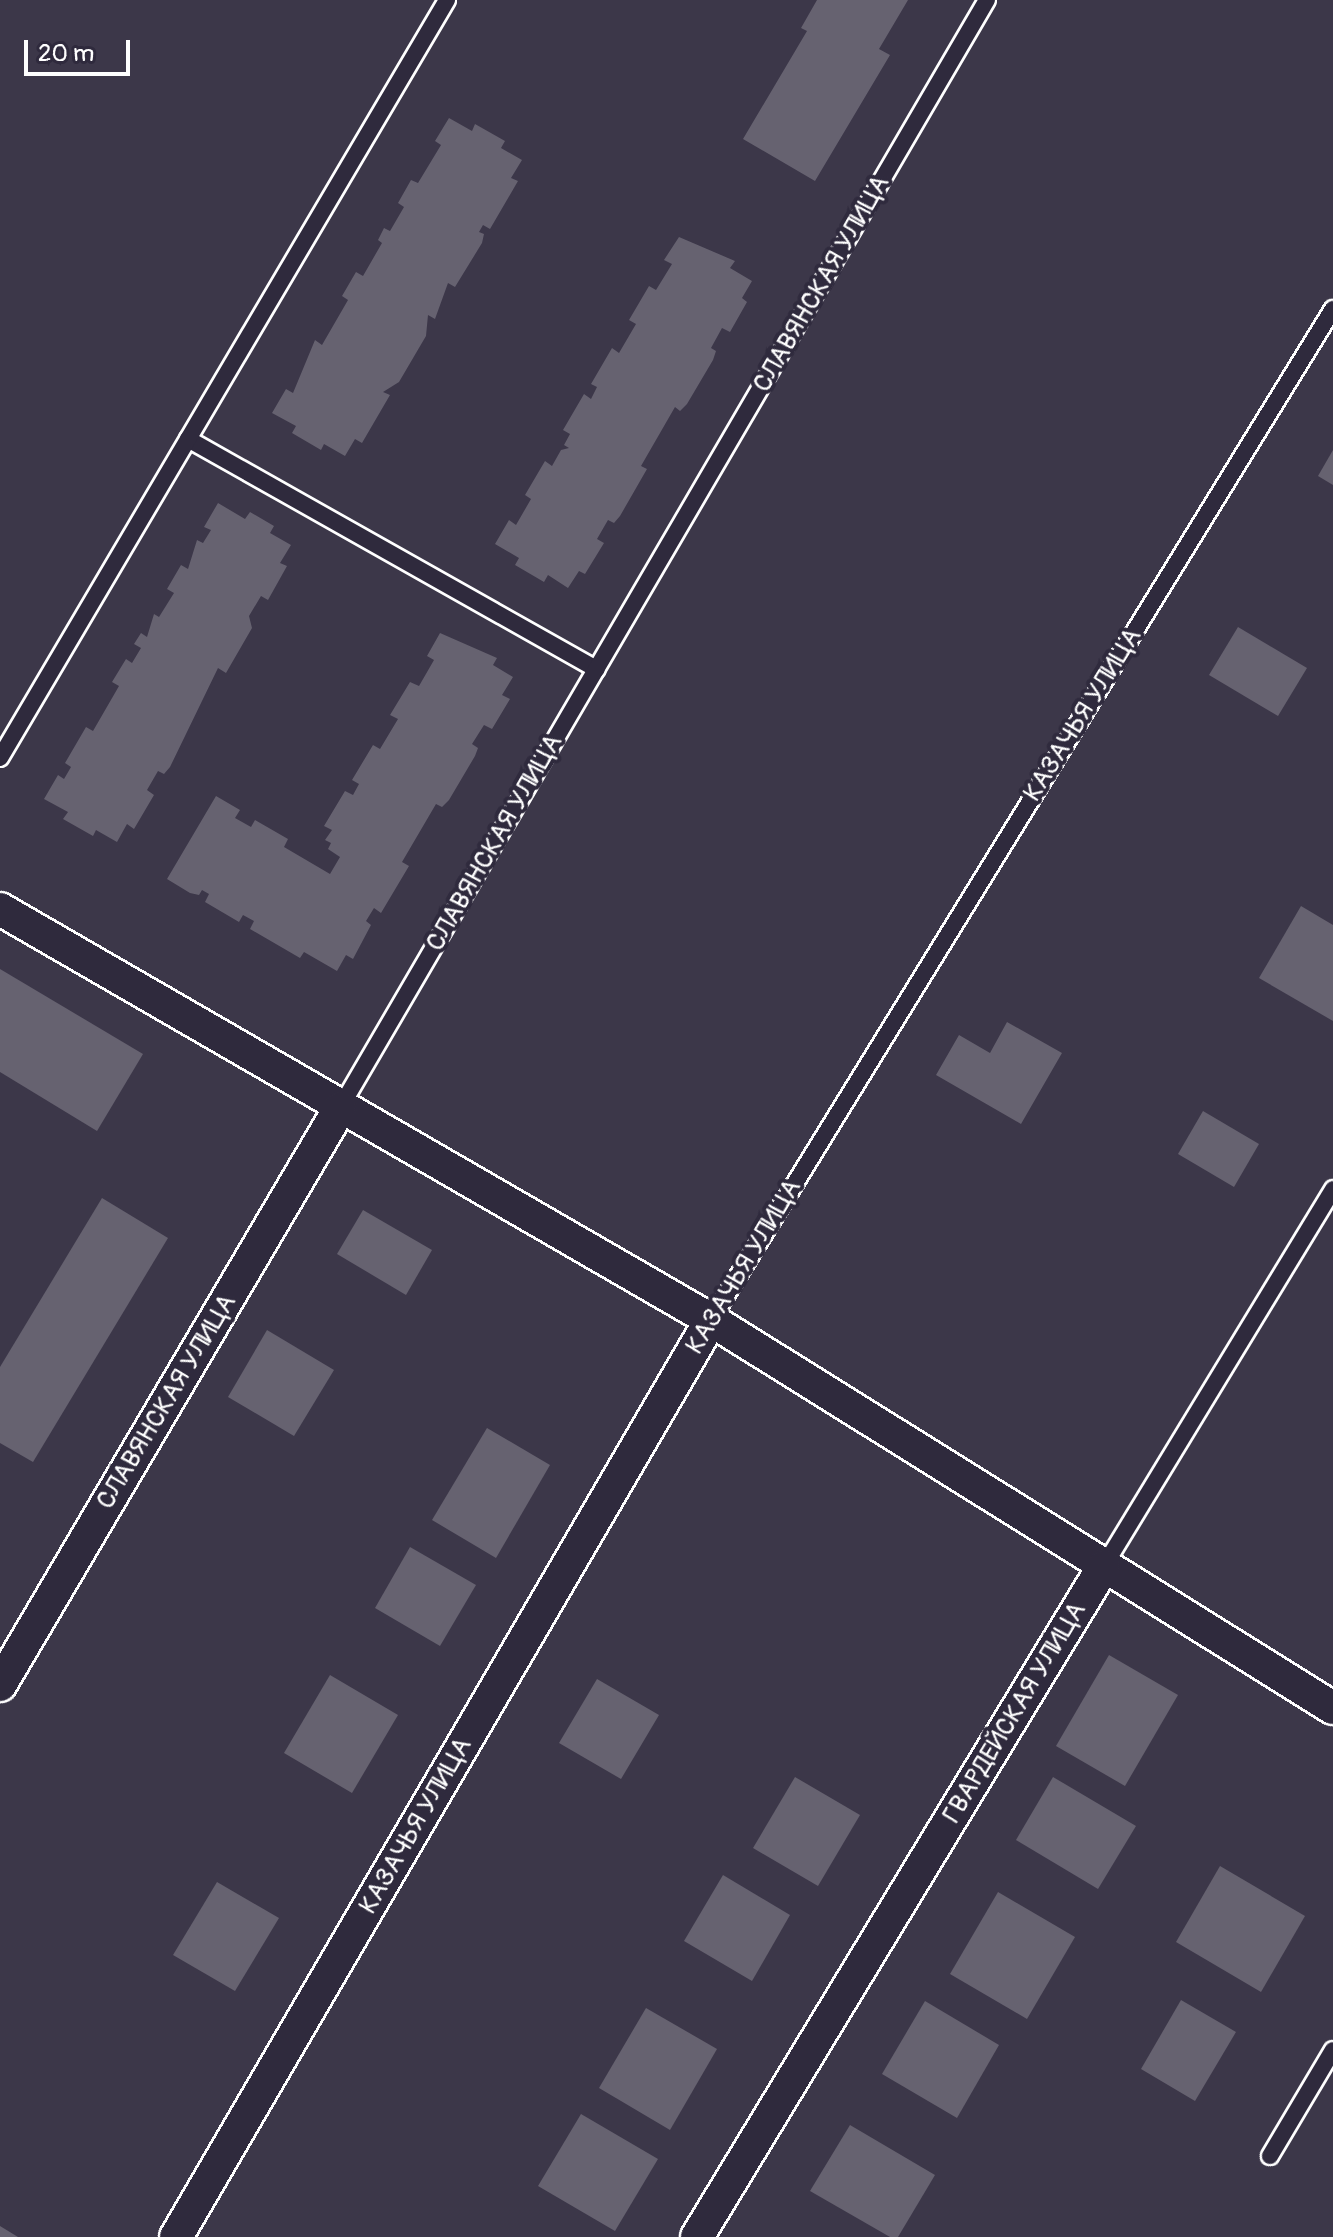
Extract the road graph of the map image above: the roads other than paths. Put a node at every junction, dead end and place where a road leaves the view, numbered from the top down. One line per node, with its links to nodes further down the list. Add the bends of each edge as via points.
1 (447, 0): 4 (lane)
2 (987, 0): 5 (lane, СЛАВЯНСКАЯ УЛИЦА)
3 (1333, 309): 10 (lane, КАЗАЧЬЯ УЛИЦА)
4 (188, 439): 5 (lane); 6 (lane)
5 (597, 669): 8 (lane, СЛАВЯНСКАЯ УЛИЦА)
6 (0, 758)
7 (0, 909): 8 (street)
8 (340, 1108): 10 (street); 12 (street, СЛАВЯНСКАЯ УЛИЦА)
9 (1333, 1189): 11 (lane, ГВАРДЕЙСКАЯ УЛИЦА)
10 (711, 1320): 11 (street); 16 (street, КАЗАЧЬЯ УЛИЦА)
11 (1104, 1566): 13 (street); 17 (street, ГВАРДЕЙСКАЯ УЛИЦА)
12 (0, 1685)
13 (1333, 1708)
14 (1333, 2050): 15 (lane)
15 (1270, 2156)
16 (176, 2237)
17 (697, 2237)

